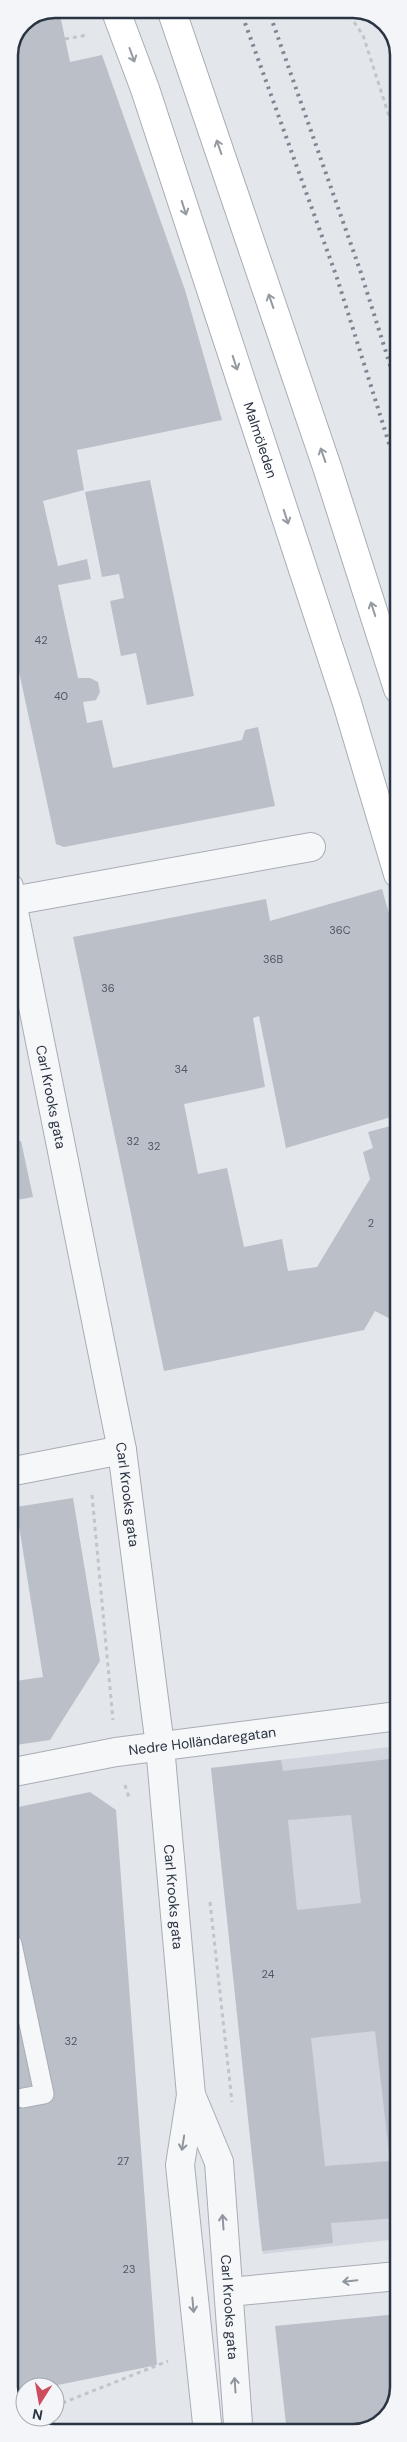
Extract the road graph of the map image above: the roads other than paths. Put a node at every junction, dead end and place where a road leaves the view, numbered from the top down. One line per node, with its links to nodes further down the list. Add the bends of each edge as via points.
1 (118, 18): 4 (main road, Malmöleden, one-way to 4, via 145,89 335,665)
2 (174, 18): 3 (main road, one-way to 2, via 327,467)
3 (389, 662)
4 (389, 845)
5 (312, 847): 6 (street, Carl Krooks gata)
6 (18, 893)
7 (18, 934): 8 (street, Carl Krooks gata)
8 (122, 1450): 9 (street); 11 (street, Carl Krooks gata)
9 (18, 1470)
10 (390, 1717): 11 (street, Nedre Holländaregatan)
11 (160, 1746): 12 (street, Nedre Holländaregatan); 14 (street, Carl Krooks gata)
12 (18, 1771)
13 (18, 1972): 15 (lane, via 44,2094)
14 (191, 2095): 17 (street, Carl Krooks gata, one-way to 14, via 219,2162); 18 (street, Carl Krooks gata, one-way to 18, via 180,2165)
15 (23, 2098)
16 (390, 2277): 17 (street, one-way to 17)
17 (229, 2292): 19 (street, Carl Krooks gata, one-way to 17)
18 (207, 2424)
19 (238, 2424)

